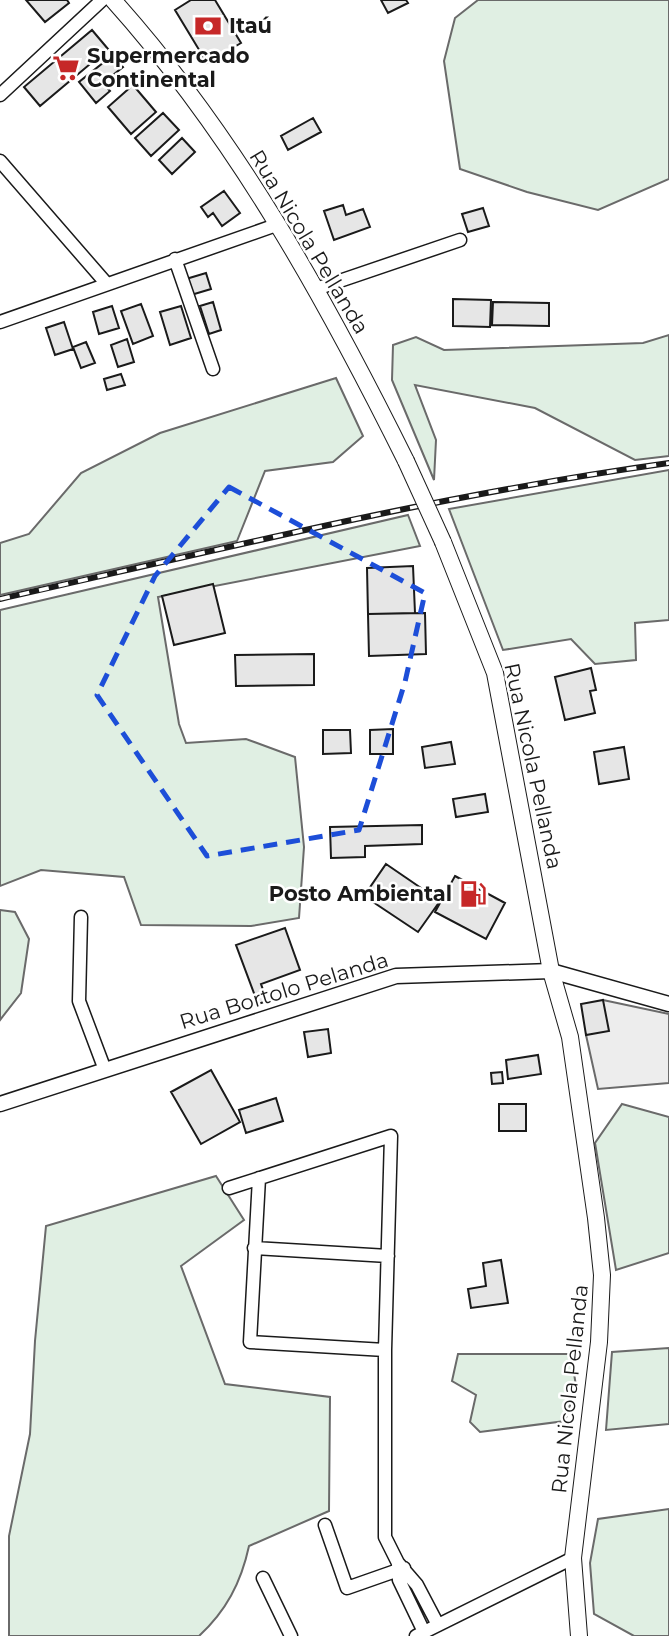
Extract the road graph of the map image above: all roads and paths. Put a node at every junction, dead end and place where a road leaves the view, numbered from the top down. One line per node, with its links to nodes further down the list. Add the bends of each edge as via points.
1 (102, 0): 3 (street)
2 (121, 2): 5 (main road, Rua Nicola Pellanda)
3 (0, 95)
4 (0, 161): 8 (street)
5 (279, 224): 7 (street); 9 (main road, Rua Nicola Pellanda)
6 (460, 240): 9 (street)
7 (175, 259): 8 (street); 11 (street)
8 (107, 283): 10 (street)
9 (316, 289): 13 (main road, Rua Nicola Pellanda, bridge, via 406,461 495,673)
10 (0, 322)
11 (214, 369)
12 (81, 917): 15 (street, via 79,1001)
13 (551, 971): 14 (street, Rua Bortolo Pelanda); 15 (street, Rua Bortolo Pelanda, via 396,976); 23 (main road, Rua Nicola Pellanda, via 570,1037 602,1275 599,1342)
14 (669, 1004)
15 (105, 1070): 16 (street, Rua Bortolo Pelanda)
16 (0, 1104)
17 (259, 1178): 18 (street); 19 (street); 20 (street, via 391,1136)
18 (229, 1188)
19 (254, 1248): 20 (street); 21 (street, via 250,1342)
20 (388, 1256): 21 (street)
21 (385, 1350): 24 (street, via 385,1537)
22 (325, 1525): 24 (street, via 347,1588)
23 (573, 1558): 26 (street); 29 (main road, Rua Nicola Pellanda)
24 (400, 1567): 26 (street, via 417,1585); 27 (street)
25 (263, 1578): 28 (street)
26 (438, 1625): 27 (street)
27 (420, 1634)
28 (291, 1636)
29 (579, 1636)

